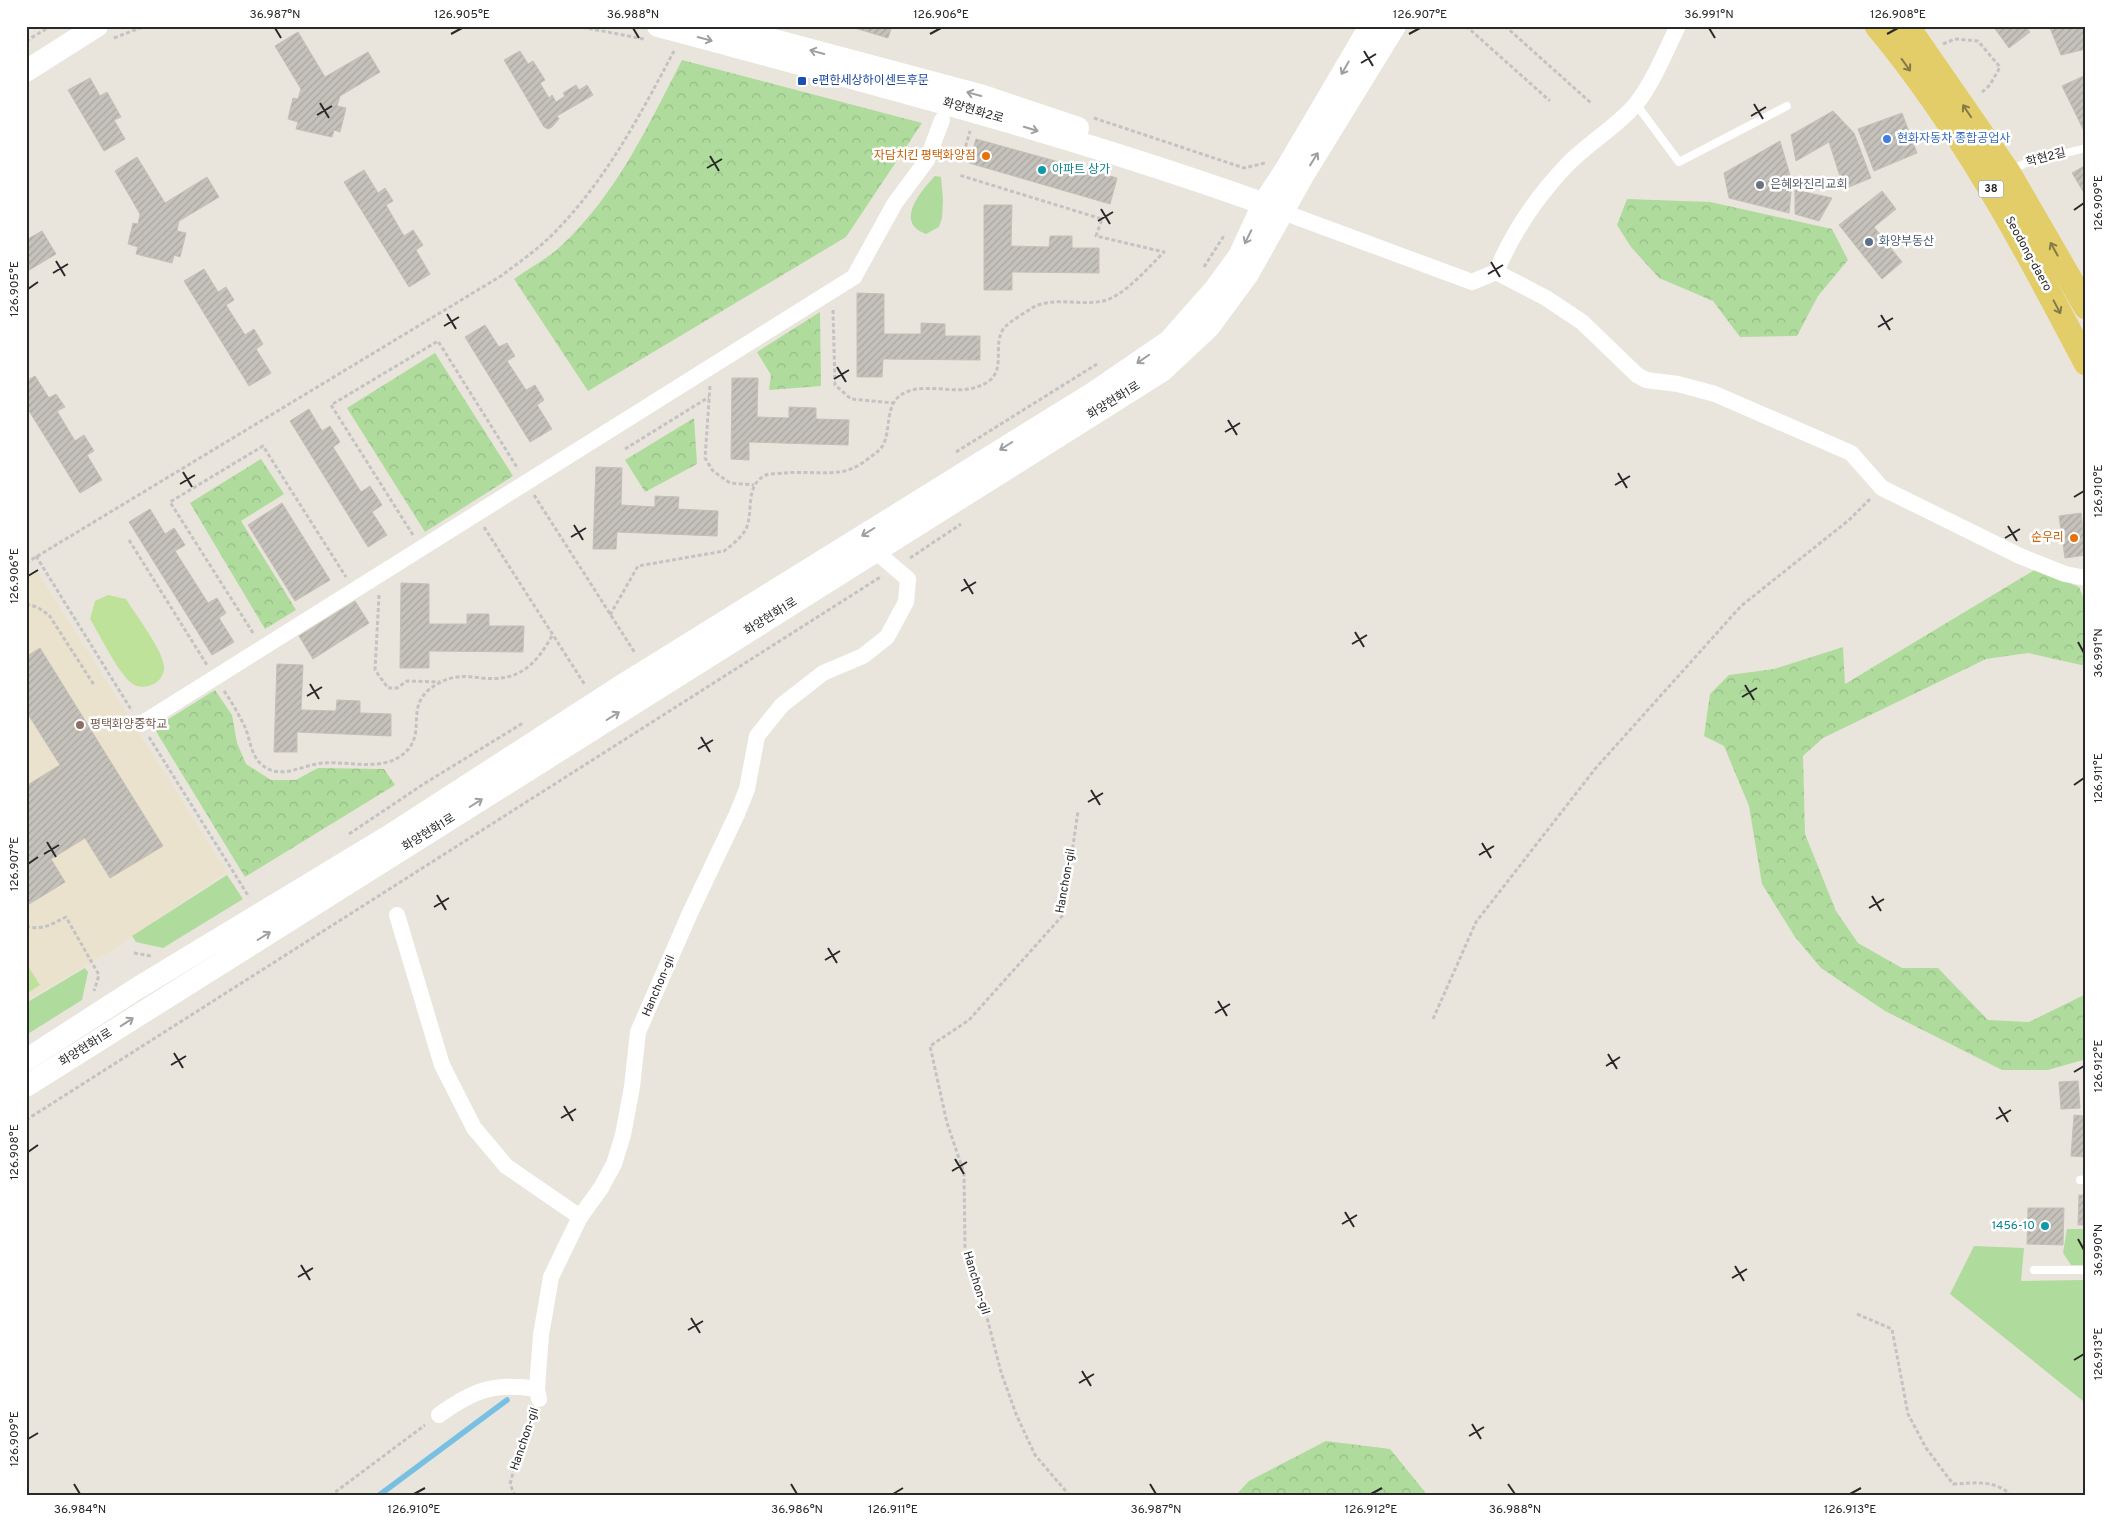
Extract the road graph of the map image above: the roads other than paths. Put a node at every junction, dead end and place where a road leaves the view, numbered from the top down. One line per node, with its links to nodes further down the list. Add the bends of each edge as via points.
1 (72, 26): 10 (street)
2 (97, 26): 11 (street)
3 (721, 26): 17 (street, 화양현화2로, one-way to 3, via 1236,180 983,96)
4 (1370, 26): 17 (street, 화양현화1로, one-way to 17, via 1286,169)
5 (1395, 26): 17 (street, 화양현화1로, one-way to 5)
6 (1678, 26): 12 (street)
7 (1877, 26): 20 (main road, Seodong-daero / 38, one-way to 20, via 1980,170)
8 (1906, 26): 16 (main road, Seodong-daero / 38, one-way to 8)
9 (654, 33): 17 (street, 화양현화2로, one-way to 17, via 977,112 1220,188)
10 (26, 53)
11 (26, 71)
12 (1636, 104): 13 (lane, via 1679,162); 18 (street, via 1568,165 1534,203)
13 (1787, 106)
14 (942, 120): 23 (street, via 927,160 896,203 854,277)
15 (2086, 148): 16 (lane, 학현2길, via 2024,164)
16 (2008, 172): 19 (main road, Seodong-daero / 38, one-way to 16)
17 (1276, 202): 18 (street, via 1472,282); 21 (street, 화양현화1로, via 1248,274 1210,328 1162,371); 25 (street, 화양현화1로, one-way to 25, via 1215,289 1169,341 1140,361 621,686 389,836 136,989)
18 (1496, 272): 22 (street, via 1546,298 1582,322 1646,380 1715,394 1851,453 1882,488 2020,556 2065,574)
19 (2086, 307)
20 (2086, 363)
21 (875, 551): 26 (street, 화양현화1로, one-way to 21); 27 (street, Hanchon-gil, via 908,580 906,602 888,637 863,656 823,673 782,705 757,736 747,789 738,814 638,1032 632,1087 614,1164)
22 (2086, 578)
23 (141, 724)
24 (397, 914): 27 (street, via 442,1065 474,1128 506,1166)
25 (26, 1060)
26 (26, 1086)
27 (580, 1217): 30 (street, Hanchon-gil, via 551,1277 541,1335 538,1394 518,1386 492,1386 463,1397)
28 (2034, 1270): 29 (lane)
29 (2086, 1270)
30 (439, 1414)

